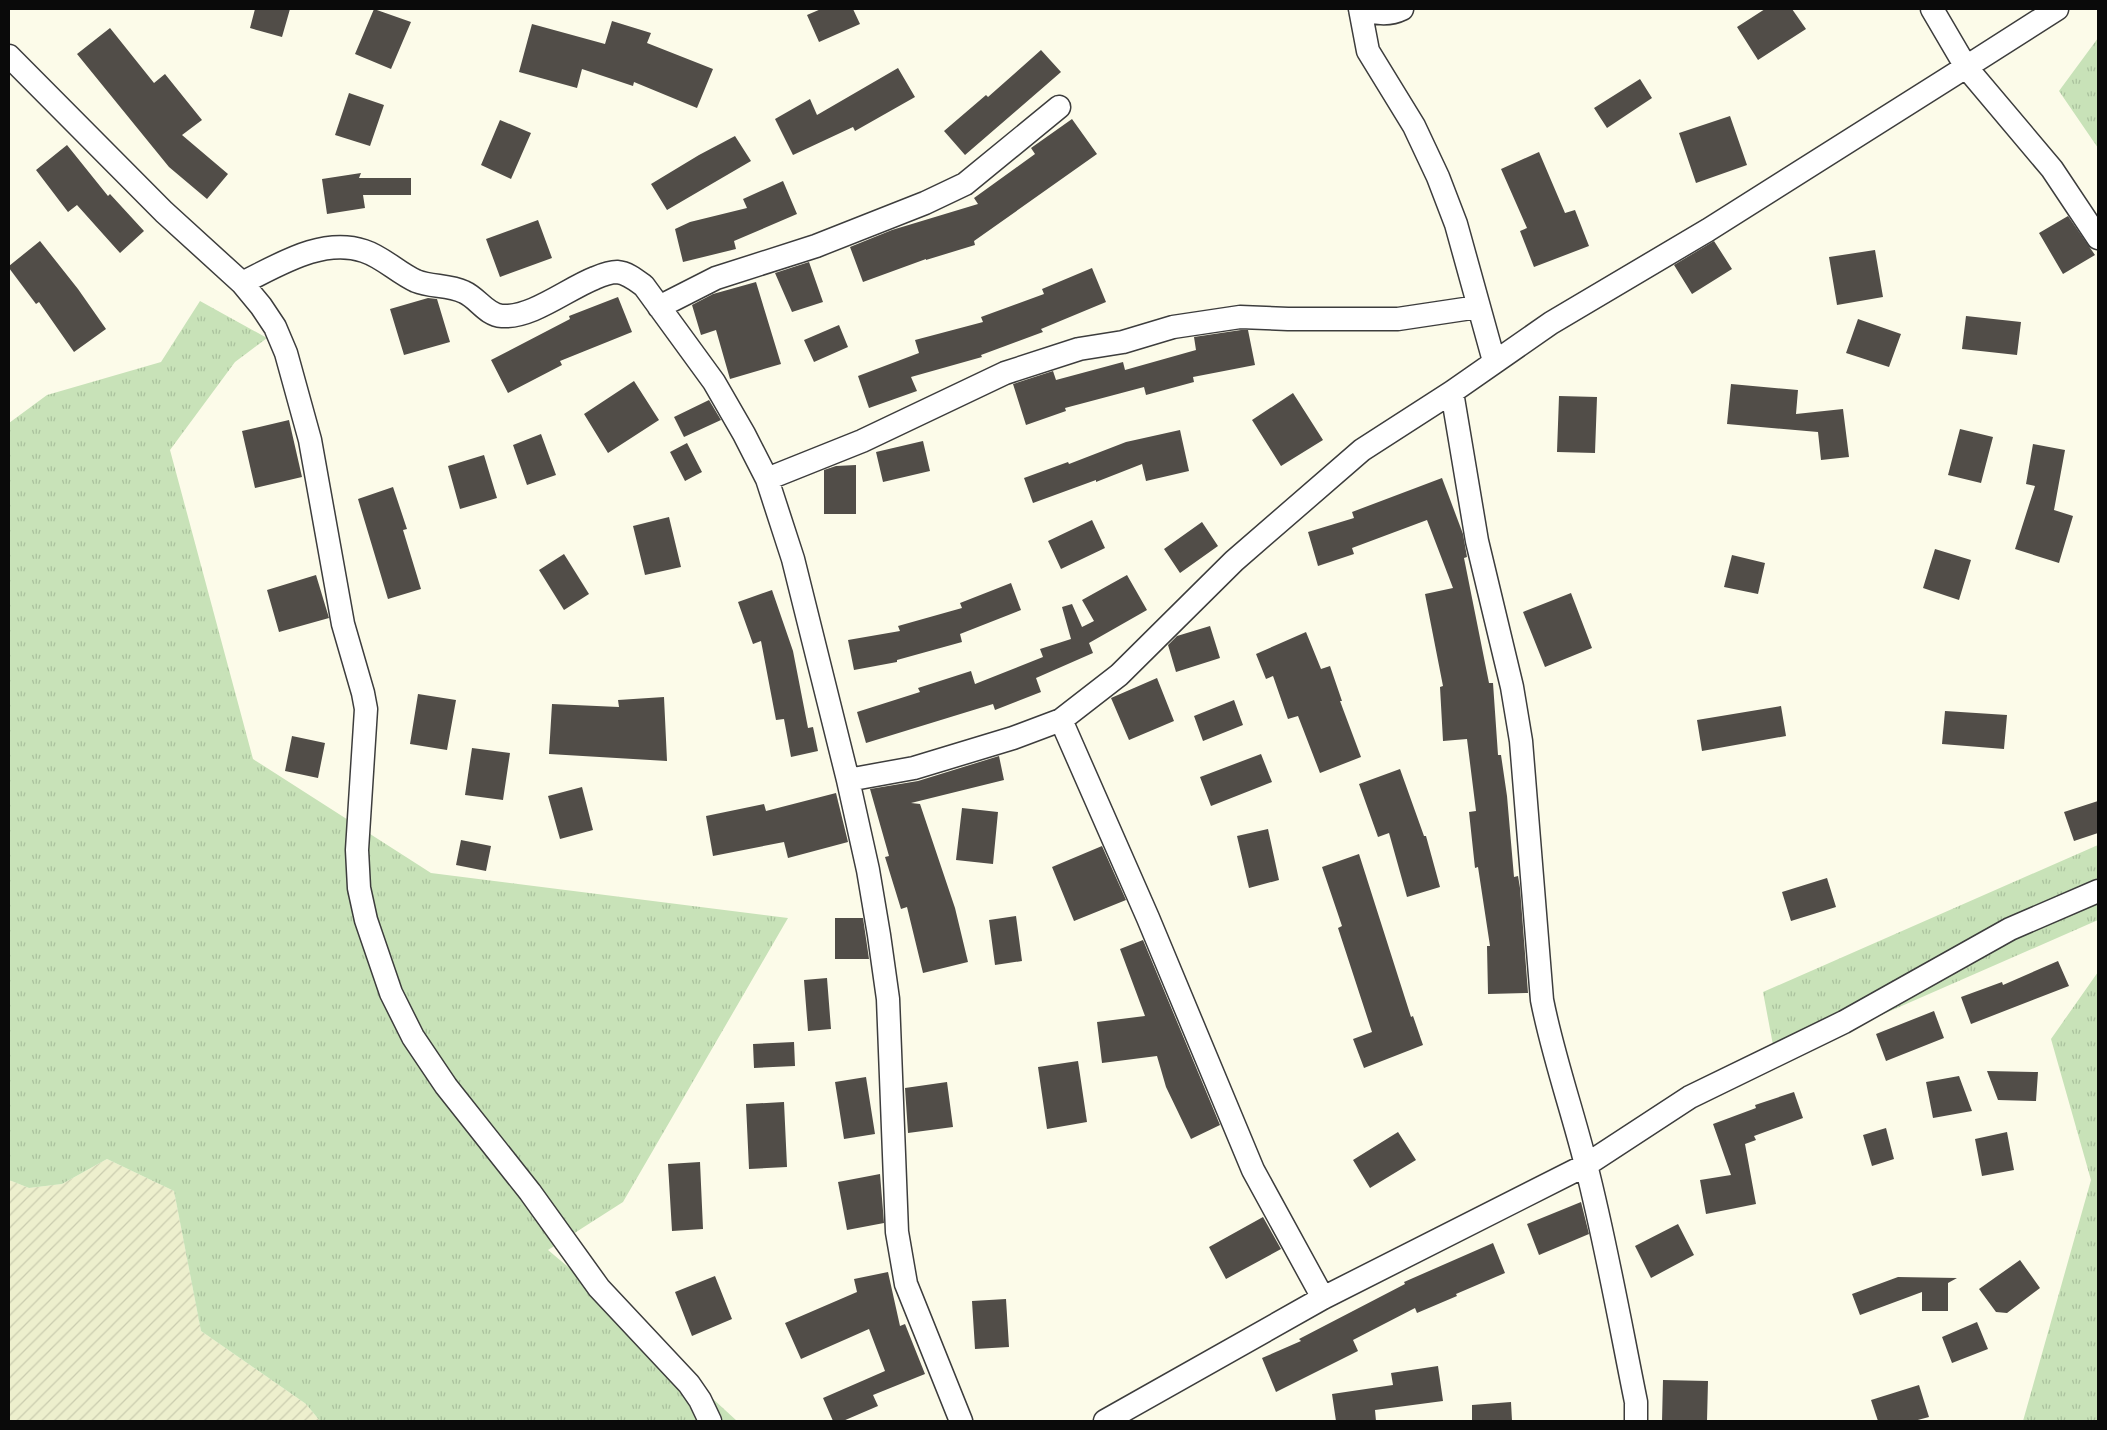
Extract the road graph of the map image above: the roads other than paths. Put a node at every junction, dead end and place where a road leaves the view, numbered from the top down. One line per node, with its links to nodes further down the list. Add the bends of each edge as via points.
1 (1360, 9): 2 (street, via 1379,14); 11 (street, via 1368,51 1414,126 1438,177 1456,224)
2 (1402, 9)
3 (1932, 9): 6 (street)
4 (2057, 9): 6 (street)
5 (9, 56): 9 (street, via 164,212)
6 (1966, 67): 8 (street, via 2052,170); 12 (street, via 1708,230 1550,323)
7 (1059, 107): 10 (street, via 965,184 816,246 716,278)
8 (2098, 238)
9 (242, 283): 10 (street, via 300,255 343,246 381,259 415,281 462,291 499,316 530,311 581,283 617,272 638,281); 20 (street, via 270,320 286,353 310,440 343,624 366,709 359,888 366,920 391,993 413,1037 446,1086 530,1192 599,1288 689,1384)
10 (659, 307): 14 (street, via 714,382)
11 (1478, 307): 12 (street); 14 (street, via 1398,320 1240,317 1173,326 1005,373 862,441)
12 (1494, 361): 13 (street)
13 (1452, 392): 15 (street, via 1362,450 1234,560 1119,675); 18 (street, via 1477,541 1512,687 1521,741 1542,1000 1548,1033)
14 (768, 479): 16 (street, via 793,559)
15 (1061, 720): 16 (street, via 914,768); 19 (street, via 1253,1170)
16 (848, 780): 21 (street, via 868,870 888,999 897,1232 906,1284)
17 (2098, 891): 18 (street, via 2010,929 1844,1022 1690,1097)
18 (1586, 1164): 19 (street); 23 (street, via 1636,1402)
19 (1323, 1298): 22 (street)
20 (710, 1421)
21 (960, 1421)
22 (1105, 1421)
23 (1636, 1421)

